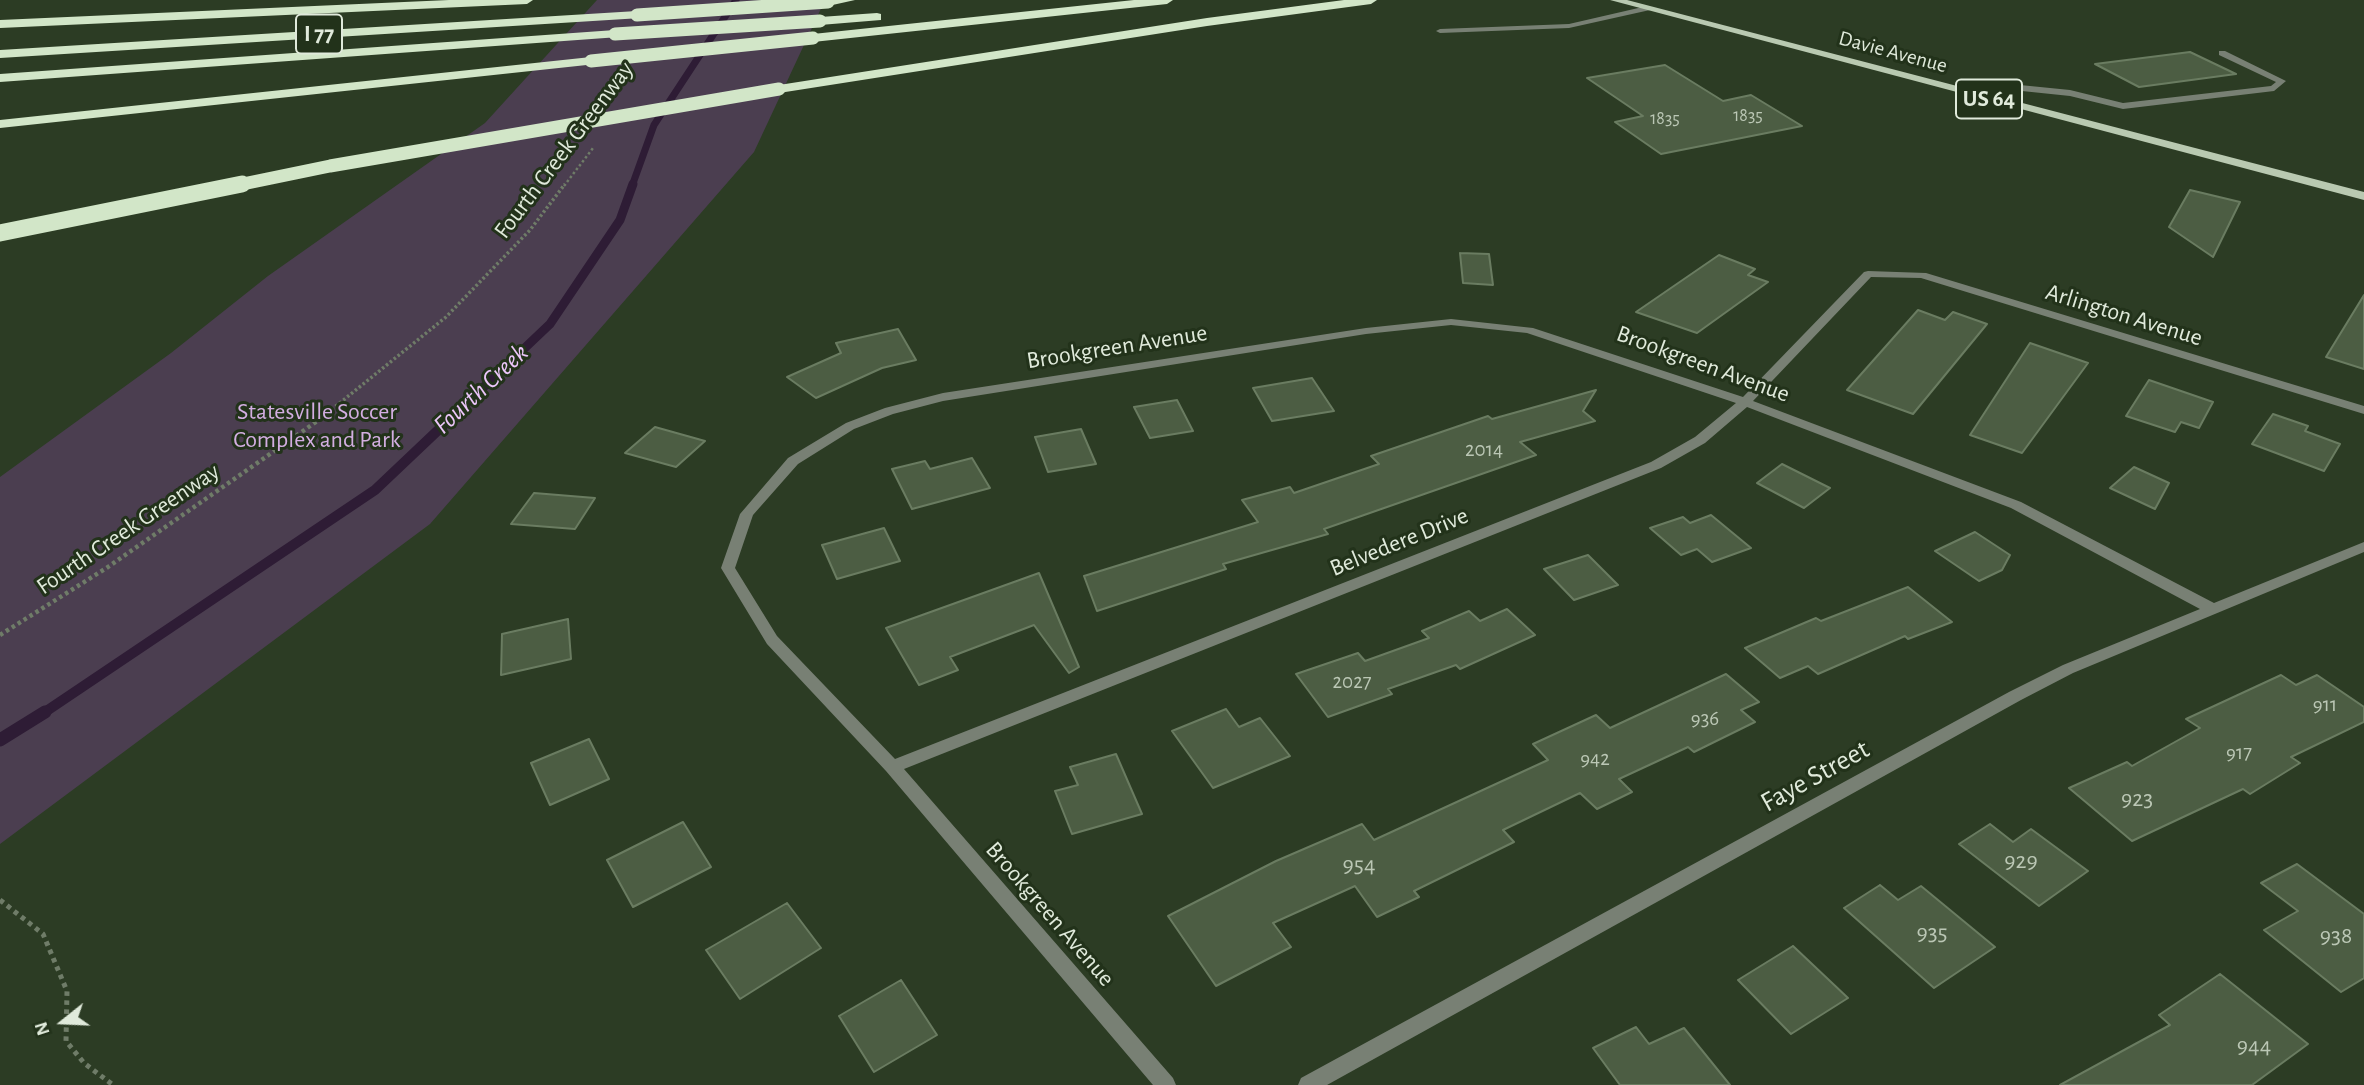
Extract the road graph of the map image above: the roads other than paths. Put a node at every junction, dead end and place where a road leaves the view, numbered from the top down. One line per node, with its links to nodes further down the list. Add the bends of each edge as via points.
1 (527, 0): 8 (highway)
2 (849, 0): 15 (highway, I 77, bridge)
3 (1084, 0): 9 (highway)
4 (1167, 0): 18 (highway, bridge)
5 (1371, 0): 20 (highway, bridge, via 779,89 330,166)
6 (1615, 0): 7 (main road, Davie Avenue / US 64)
7 (1647, 8): 13 (street, via 1569,26); 17 (main road, Davie Avenue / US 64)
8 (181, 14): 11 (highway); 12 (highway)
9 (903, 15)
10 (889, 16): 16 (highway, I 77, bridge)
11 (0, 18)
12 (0, 24)
13 (1440, 30)
14 (2222, 53): 17 (street, via 2283,81 2274,88 2123,106 2070,93 2020,88)
15 (0, 54)
16 (0, 78)
17 (2006, 103): 19 (main road, Davie Avenue / US 64)
18 (0, 124)
19 (2364, 196)
20 (0, 233)
21 (1868, 274): 22 (street, Belvedere Drive); 23 (street, Arlington Avenue, via 1922,275)
22 (1745, 402): 25 (street, Brookgreen Avenue, via 2016,505); 26 (street, Belvedere Drive, via 1700,440 1656,465); 26 (street, Brookgreen Avenue, via 1529,330 1451,322 1366,331 943,397 850,426 793,461 747,514 728,568 772,640)
23 (2364, 410)
24 (2364, 547): 25 (street, Faye Street)
25 (2211, 608): 28 (street, Faye Street, via 2015,696)
26 (892, 767): 27 (street, Brookgreen Avenue)
27 (1166, 1085)
28 (1308, 1085)

